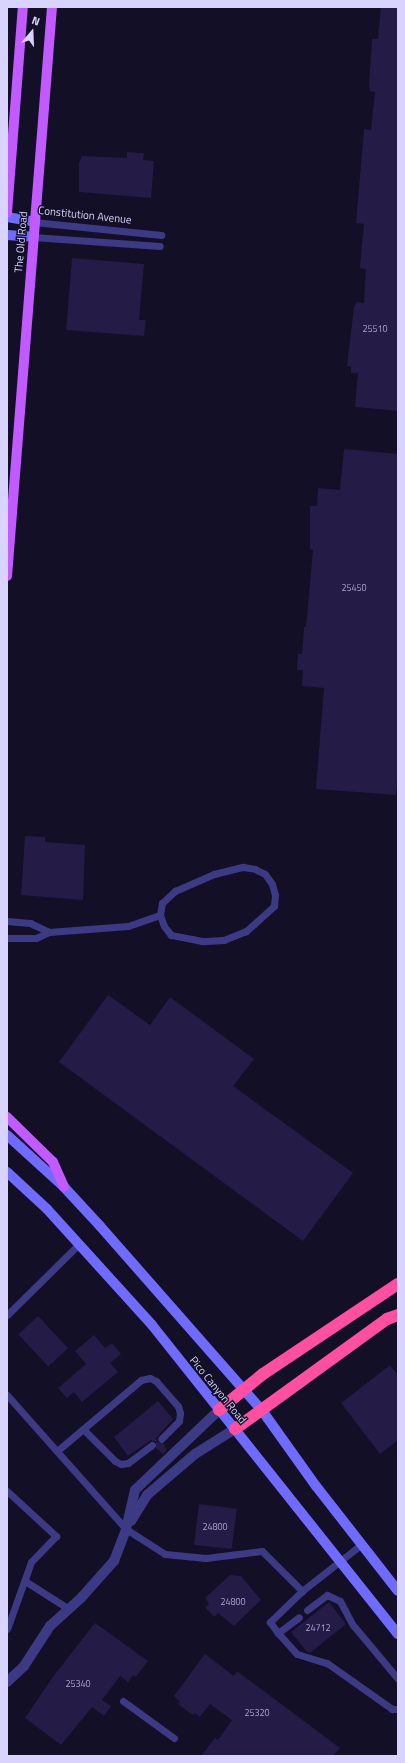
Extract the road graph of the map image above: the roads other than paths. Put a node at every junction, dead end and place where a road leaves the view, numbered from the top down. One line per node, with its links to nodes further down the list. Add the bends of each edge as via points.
1 (23, 7): 3 (main road, The Old Road)
2 (52, 7): 5 (main road, The Old Road)
3 (7, 214)
4 (7, 217): 5 (main road, Constitution Avenue)
5 (34, 222): 7 (lane, Constitution Avenue); 8 (main road, The Old Road)
6 (7, 235): 8 (main road)
7 (161, 235)
8 (33, 237): 9 (lane); 10 (main road, The Old Road)
9 (160, 246)
10 (7, 576)
11 (160, 915): 11 (lane, via 171,935 202,941 224,940 246,931 255,924 274,906 275,895 272,884 265,874 243,867 214,874 175,891 162,903); 13 (lane, via 128,926)
12 (7, 921): 13 (lane, via 30,923)
13 (49, 932): 14 (lane, via 36,938)
14 (7, 938)
15 (7, 1117): 18 (main road, via 53,1162)
16 (7, 1135): 18 (main road, Pico Canyon Road)
17 (7, 1172): 19 (main road, Pico Canyon Road)
18 (64, 1187): 23 (main road, Pico Canyon Road)
19 (79, 1244): 21 (lane); 25 (main road, Pico Canyon Road, via 152,1325)
20 (398, 1284): 23 (highway)
21 (7, 1314)
22 (398, 1315): 26 (highway, via 387,1319)
23 (243, 1389): 25 (highway); 26 (main road, Pico Canyon Road)
24 (7, 1395): 31 (lane)
25 (219, 1410): 28 (main road, Pico Canyon Road); 33 (street, via 135,1490)
26 (261, 1410): 28 (highway); 34 (main road, Pico Canyon Road)
27 (84, 1429): 29 (lane, via 141,1380 150,1378 156,1381 178,1406 180,1413 179,1421); 30 (lane, via 121,1464 128,1463); 31 (lane)
28 (235, 1429): 33 (street, via 195,1454 147,1495); 35 (main road, Pico Canyon Road)
29 (160, 1439)
30 (152, 1445)
31 (57, 1451): 33 (lane)
32 (7, 1491): 36 (lane, via 56,1536 32,1562)
33 (126, 1530): 37 (lane, via 165,1554 206,1558 262,1551); 39 (street, via 114,1562)
34 (362, 1544): 35 (lane); 38 (main road, Pico Canyon Road)
35 (340, 1563): 37 (lane); 44 (main road, Pico Canyon Road)
36 (25, 1581): 39 (lane); 42 (lane)
37 (302, 1591): 43 (lane, via 270,1622)
38 (398, 1591)
39 (69, 1609): 46 (street, via 50,1626 24,1666)
40 (307, 1610): 45 (lane, via 327,1596 340,1601 353,1625)
41 (299, 1617): 43 (lane)
42 (7, 1629)
43 (278, 1633): 48 (lane, via 297,1654 326,1663 392,1709)
44 (398, 1634)
45 (398, 1679)
46 (7, 1682)
47 (123, 1701): 49 (lane)
48 (398, 1709)
49 (174, 1738)

